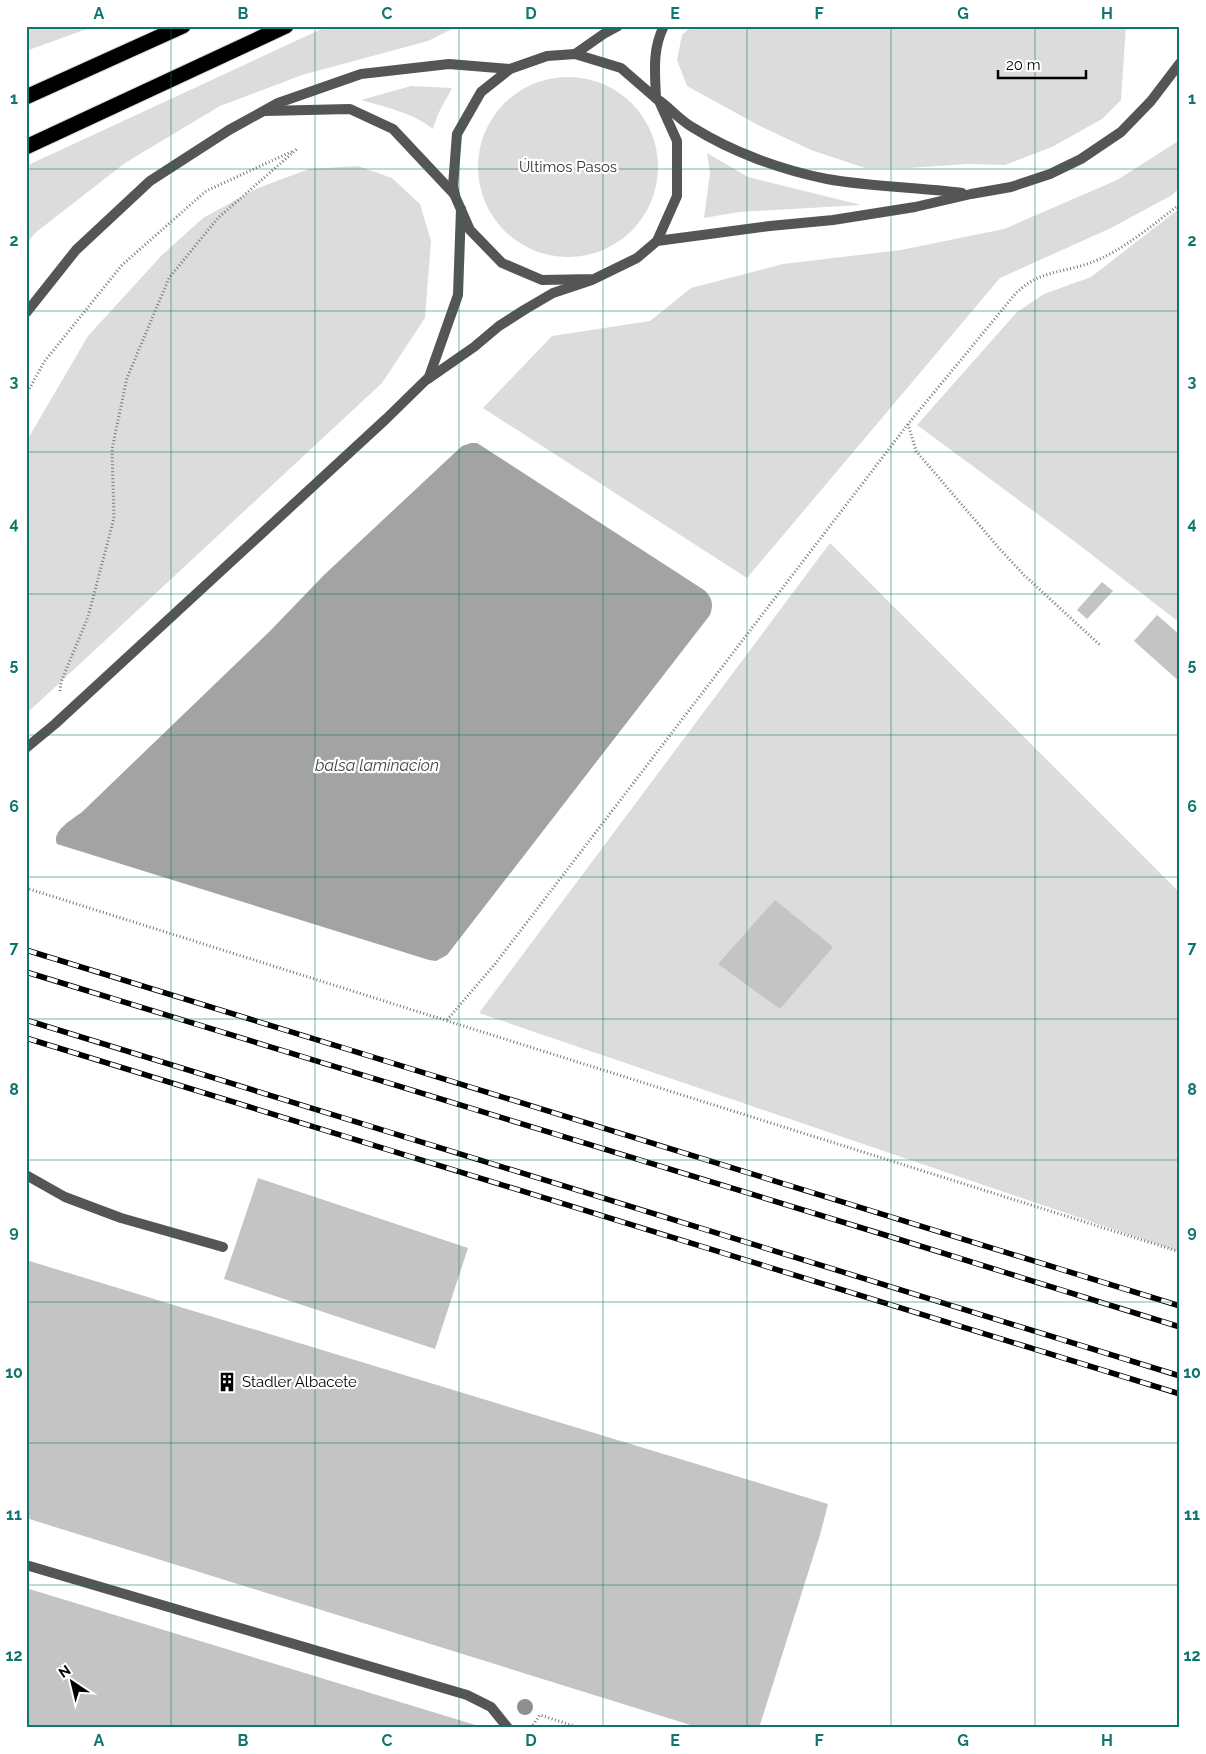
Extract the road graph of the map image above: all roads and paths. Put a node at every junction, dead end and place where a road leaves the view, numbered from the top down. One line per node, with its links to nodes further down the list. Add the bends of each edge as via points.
1 (183, 26): 8 (highway)
2 (286, 26): 11 (highway)
3 (618, 26): 5 (street)
4 (664, 26): 9 (street, via 654,61)
5 (575, 54): 7 (street, via 547,56); 9 (street, via 621,68)
6 (1180, 63): 12 (street, via 1151,101 1120,132 1081,160 1011,187)
7 (510, 69): 10 (street, via 450,64 361,74); 13 (street, via 481,92 457,134 453,186)
8 (26, 97)
9 (658, 99): 12 (street, via 691,127 771,164 826,178 872,185); 16 (street, via 678,141 677,196)
10 (264, 111): 13 (street, via 350,109 393,129); 18 (street, via 150,181 76,250)
11 (26, 147)
12 (971, 194): 16 (street, via 833,220)
13 (456, 196): 15 (street)
14 (1180, 204): 21 (path, via 1107,255 1091,263 1048,274 1016,293)
15 (461, 209): 17 (street, via 470,230 502,263 542,280); 19 (street, via 458,295 429,377)
16 (657, 241): 17 (street, via 637,258)
17 (594, 279): 19 (street, via 553,294 524,310)
18 (26, 313)
19 (424, 382): 23 (street)
20 (26, 395): 23 (path, via 44,362 122,265 206,191 297,149 218,218 169,278 127,378 112,449 114,518 88,617 61,682)
21 (908, 424): 22 (path, via 916,450 998,547); 26 (path, via 501,956)
22 (1101, 646)
23 (55, 724): 24 (street)
24 (26, 748)
25 (26, 888): 26 (path)
26 (447, 1020): 29 (path)
27 (26, 1175): 28 (street, via 65,1197 121,1218)
28 (223, 1246)
29 (1180, 1252)
30 (26, 1565): 31 (street, via 467,1694 491,1707)
31 (508, 1728)
32 (531, 1728): 33 (path, via 540,1715)
33 (580, 1728)

